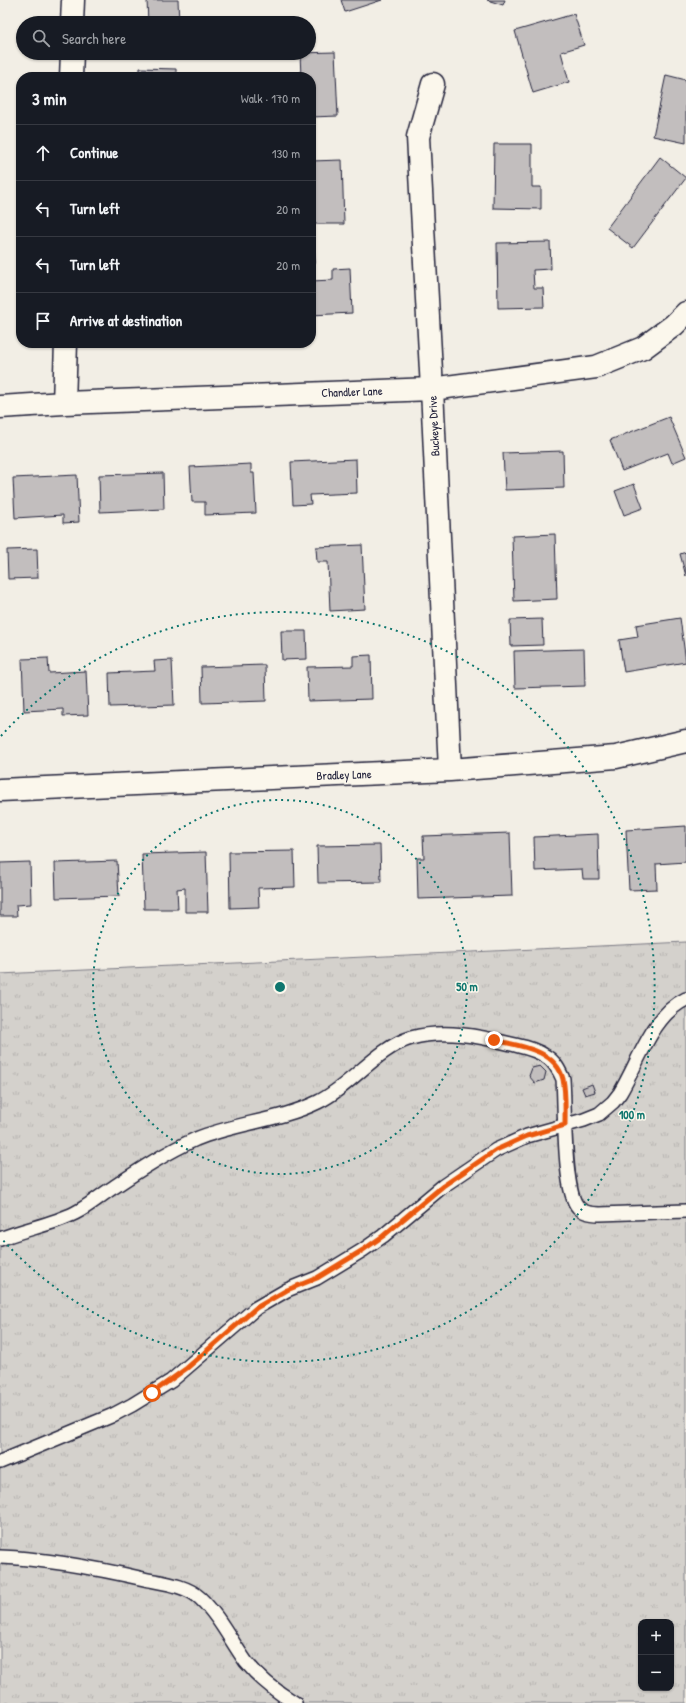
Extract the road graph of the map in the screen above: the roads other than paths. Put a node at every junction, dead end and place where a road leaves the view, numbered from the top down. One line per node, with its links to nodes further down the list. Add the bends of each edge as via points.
1 (73, 0): 2 (street)
2 (72, 16)
3 (72, 60): 4 (street)
4 (71, 72)
5 (433, 84): 8 (street, Buckeye Drive, via 418,137)
6 (686, 313): 8 (street, Chandler Lane, via 643,348 596,367)
7 (66, 348): 9 (street)
8 (432, 389): 9 (street, Chandler Lane); 12 (street, Buckeye Drive)
9 (64, 402): 10 (street, Chandler Lane)
10 (0, 407)
11 (686, 741): 12 (street, Bradley Lane, via 616,757)
12 (450, 770): 13 (street, Bradley Lane)
13 (0, 790)
14 (686, 999): 15 (lane, via 672,1007 661,1018 613,1102 599,1114)
15 (565, 1125): 16 (lane, via 571,1191 577,1206 582,1210 600,1214); 17 (lane, via 563,1079 554,1063 542,1053 475,1036 419,1036 392,1047 341,1088 318,1102 198,1139 156,1159 75,1213); 18 (lane, via 527,1136 496,1150 443,1186 363,1250 317,1278 287,1290 256,1308 171,1381 132,1405)
16 (686, 1211)
17 (0, 1239)
18 (0, 1462)
19 (0, 1557): 20 (lane, via 47,1560 88,1567 177,1586 193,1593 206,1603 254,1671)
20 (294, 1703)

